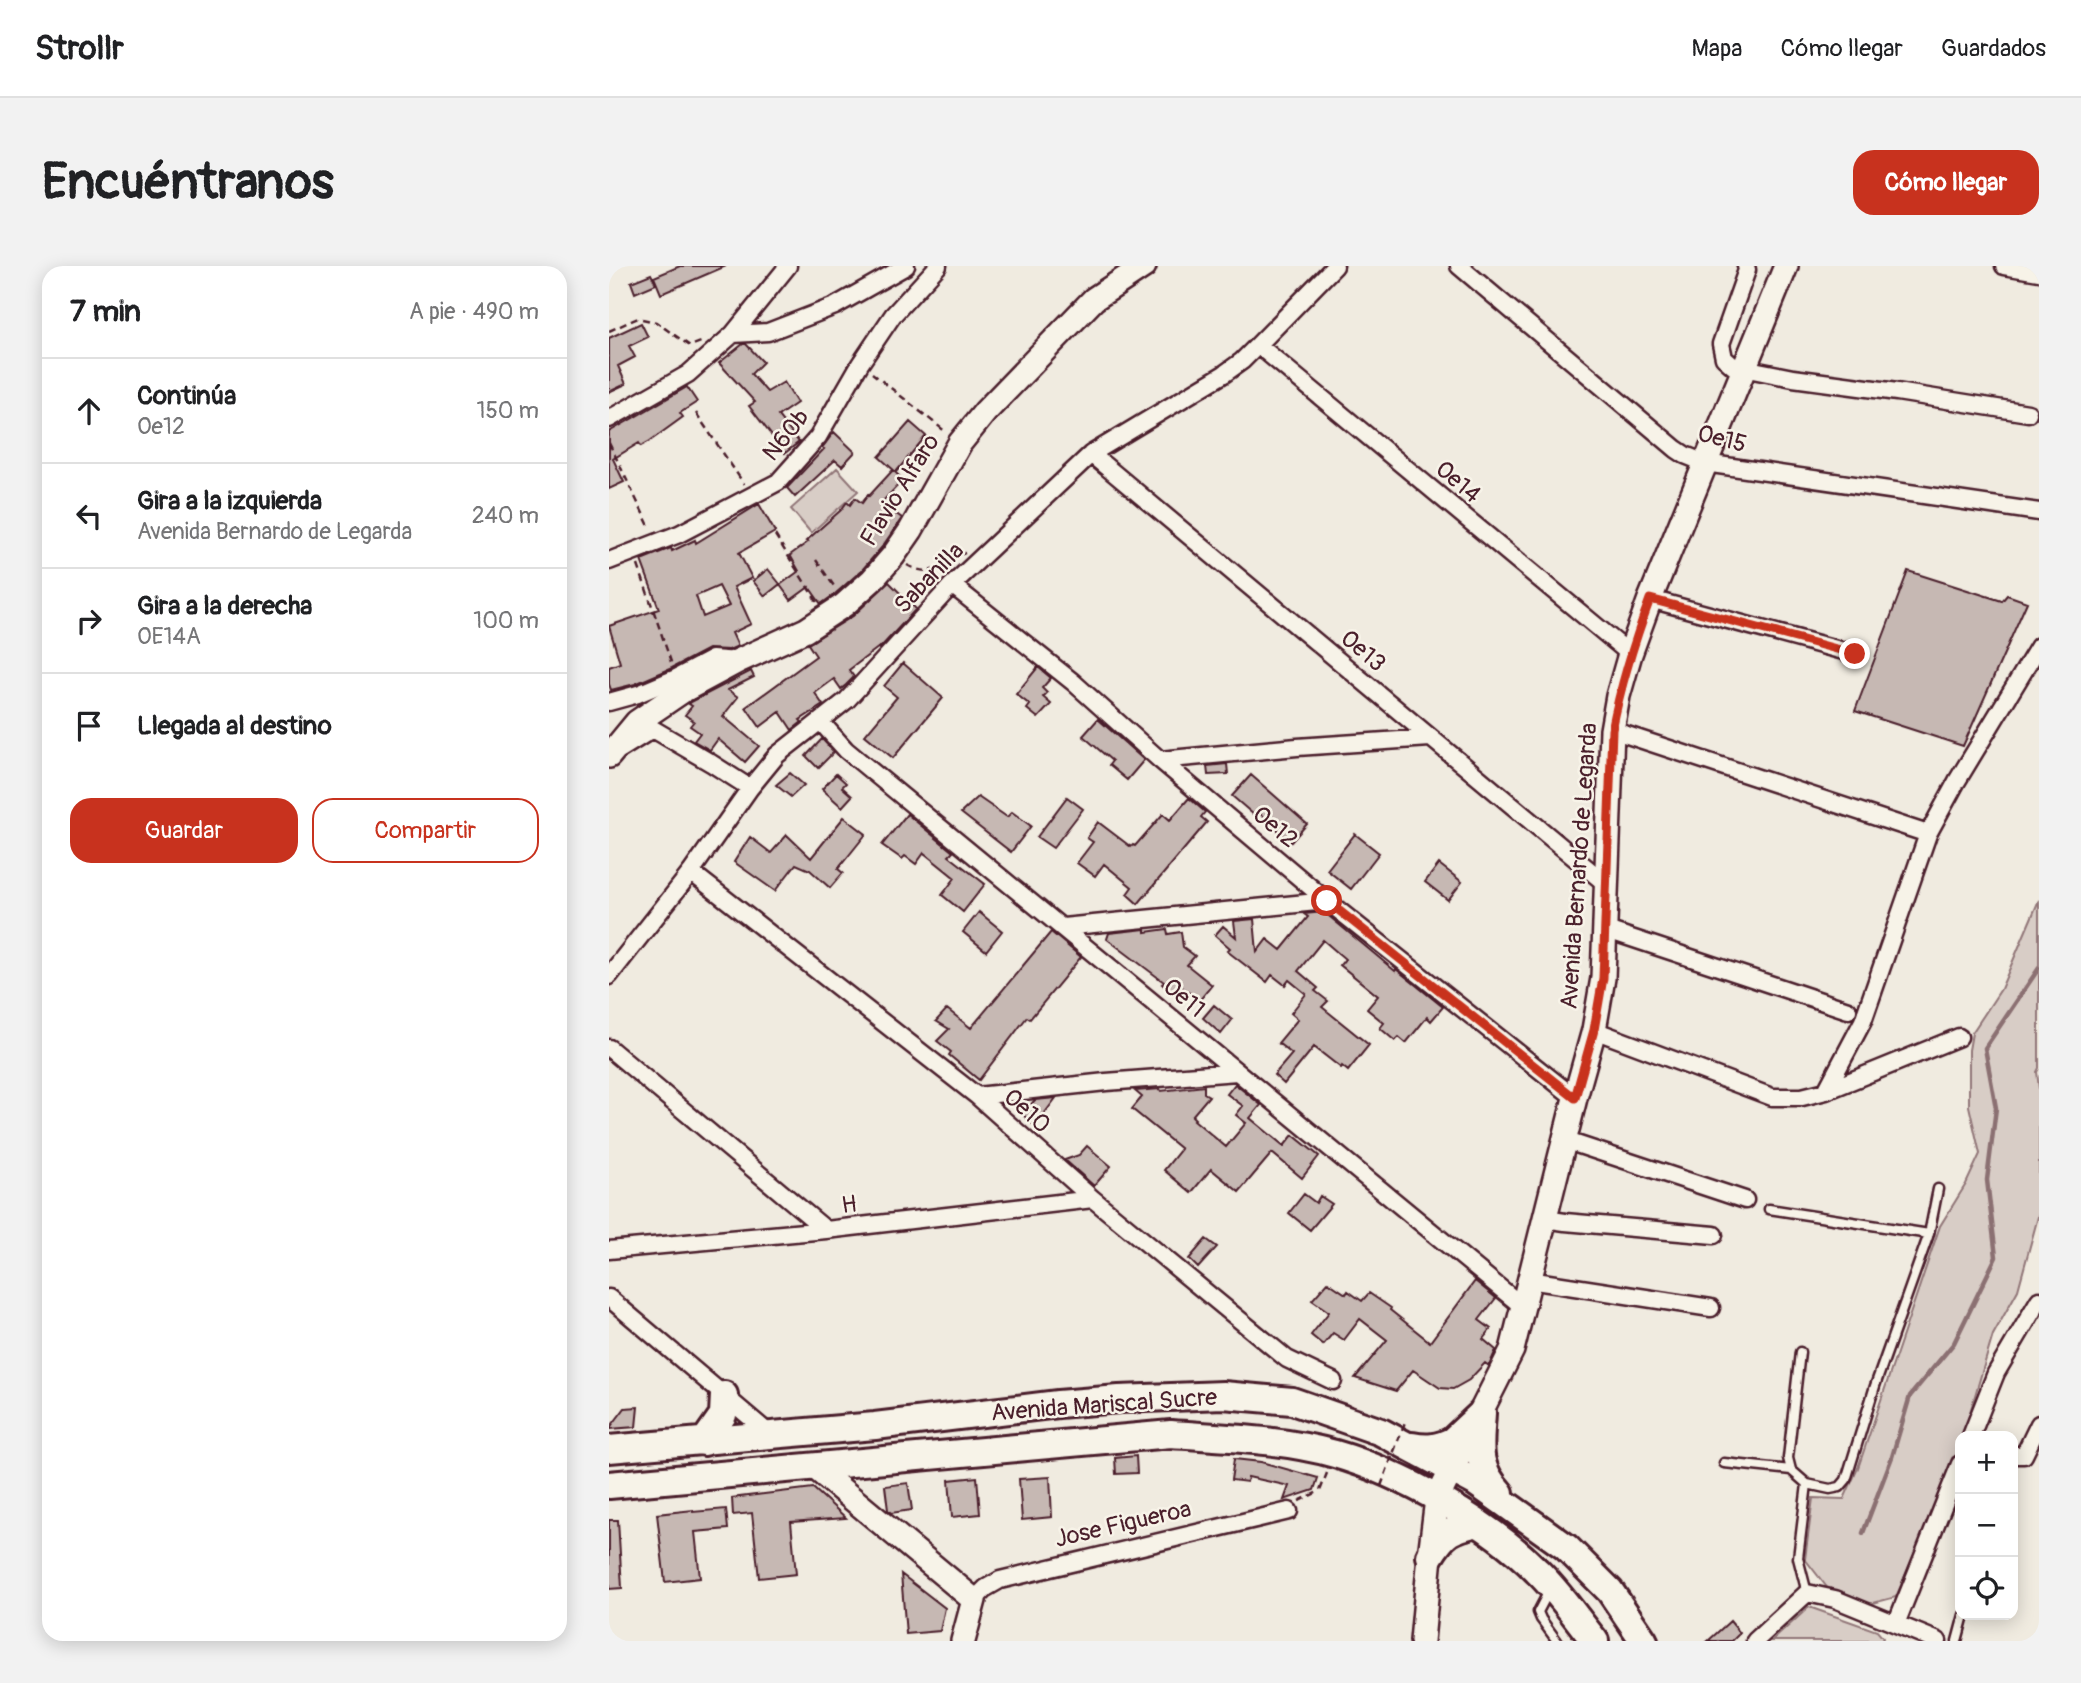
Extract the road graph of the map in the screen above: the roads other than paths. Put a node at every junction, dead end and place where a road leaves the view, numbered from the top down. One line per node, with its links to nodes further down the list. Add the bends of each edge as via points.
1 (787, 266): 11 (street)
2 (906, 266): 11 (street, via 835,306 768,332)
3 (938, 266): 19 (street, N60b, via 893,315 818,437 778,482 679,534)
4 (1144, 266): 25 (street, Flavio Alfaro, via 1094,299 985,412 960,443 911,530 872,580 806,630)
5 (1335, 266): 12 (street, Sabanilla)
6 (1459, 266): 17 (street, Oe15, via 1676,449)
7 (1746, 266): 13 (street, via 1721,344 1728,362)
8 (2004, 266): 10 (street)
9 (1787, 267): 13 (street, Avenida Bernardo de Legarda)
10 (2039, 272)
11 (733, 334): 15 (street, via 688,374)
12 (1258, 345): 16 (street, Sabanilla, via 1224,374); 23 (street, Oe14)
13 (1745, 368): 14 (street); 17 (street, Avenida Bernardo de Legarda)
14 (2028, 414)
15 (609, 419)
16 (1091, 454): 20 (street, Sabanilla); 29 (street, Oe13)
17 (1705, 463): 18 (street, Oe15); 21 (street, Avenida Bernardo de Legarda)
18 (2039, 512)
19 (609, 561)
20 (952, 585): 27 (street, Sabanilla, via 847,700); 31 (street, Oe12, via 1073,682)
21 (1650, 599): 23 (street, Avenida Bernardo de Legarda); 24 (street)
22 (2039, 646): 33 (street)
23 (1630, 654): 28 (street, Avenida Bernardo de Legarda)
24 (1855, 654)
25 (738, 661): 26 (street, via 712,659 638,694); 30 (street, Flavio Alfaro, via 636,722)
26 (609, 702)
27 (820, 721): 32 (street, Sabanilla, via 778,755); 37 (street, Oe11, via 846,750)
28 (1612, 730): 33 (street); 35 (street, Avenida Bernardo de Legarda)
29 (1430, 738): 31 (street); 35 (street, Oe13)
30 (609, 757): 32 (street, via 653,729)
31 (1160, 760): 36 (street, Oe12)
32 (750, 788): 34 (street, Sabanilla)
33 (1928, 834): 45 (street, via 1863,1021)
34 (691, 872): 39 (street, Sabanilla); 46 (street, Oe10)
35 (1606, 884): 38 (street, Avenida Bernardo de Legarda)
36 (1327, 901): 37 (street); 47 (street, Oe12)
37 (1063, 927): 44 (street, Oe11)
38 (1604, 929): 40 (street); 41 (street, Avenida Bernardo de Legarda, via 1603,978)
39 (609, 976)
40 (1848, 1010)
41 (1594, 1030): 45 (street, via 1772,1097); 47 (street, Avenida Bernardo de Legarda)
42 (1959, 1037): 45 (street)
43 (609, 1048): 54 (street)
44 (1237, 1072): 46 (street); 61 (street, Oe11)
45 (1826, 1091)
46 (977, 1096): 50 (street, Oe10)
47 (1575, 1098): 48 (street, Avenida Bernardo de Legarda)
48 (1565, 1140): 51 (street); 53 (street, Avenida Bernardo de Legarda)
49 (1938, 1189): 55 (lane)
50 (1093, 1199): 54 (street, H); 64 (street, Oe10, via 1287,1359)
51 (1745, 1200)
52 (1769, 1209): 55 (lane)
53 (1545, 1219): 56 (street); 58 (street, Avenida Bernardo de Legarda)
54 (826, 1230): 57 (street, H)
55 (1929, 1234): 83 (lane, via 1846,1480 1830,1489)
56 (1714, 1235)
57 (609, 1250)
58 (1529, 1280): 61 (street, Avenida Bernardo de Legarda); 62 (street)
59 (609, 1298): 65 (street)
60 (2039, 1300): 70 (street, via 1996,1373)
61 (1522, 1306): 66 (street, Avenida Bernardo de Legarda, via 1512,1350)
62 (1710, 1308)
63 (1800, 1352): 81 (lane, via 1788,1458)
64 (1333, 1381)
65 (724, 1395): 72 (street); 73 (main road, via 723,1415)
66 (1482, 1413): 71 (main road, via 1446,1444 1427,1448); 80 (street, Avenida Bernardo de Legarda); 86 (main road, via 1483,1468)
67 (942, 1419): 69 (main road, Avenida Mariscal Sucre); 71 (main road, Avenida Mariscal Sucre, via 1058,1404 1223,1395 1292,1401 1374,1429); 75 (main road)
68 (2039, 1423): 76 (street, via 2024,1455)
69 (875, 1426): 72 (main road, Avenida Mariscal Sucre); 77 (main road)
70 (1973, 1431)
71 (1407, 1434): 80 (main road, Avenida Mariscal Sucre)
72 (772, 1436): 73 (main road, Avenida Mariscal Sucre)
73 (704, 1442): 74 (main road, Avenida Mariscal Sucre)
74 (609, 1449)
75 (944, 1454): 77 (main road, Avenida Mariscal Sucre); 85 (main road, Avenida Mariscal Sucre, via 1171,1434 1263,1440 1335,1454)
76 (2018, 1455)
77 (880, 1459): 79 (main road, Avenida Mariscal Sucre)
78 (1724, 1463): 81 (lane)
79 (813, 1466): 84 (main road, Avenida Mariscal Sucre); 92 (street)
80 (1454, 1469): 85 (street, Avenida Bernardo de Legarda); 86 (main road, Avenida Mariscal Sucre)
81 (1791, 1470): 83 (lane)
82 (1955, 1477): 94 (street)
83 (1807, 1484): 91 (lane, via 1798,1558)
84 (609, 1485)
85 (1437, 1499): 88 (main road, Avenida Mariscal Sucre); 89 (street, Avenida Bernardo de Legarda)
86 (1515, 1510): 99 (main road, Avenida Mariscal Sucre, via 1566,1547 1610,1591)
87 (1289, 1511): 92 (street, Jose Figueroa, via 1000,1580)
88 (1478, 1523): 89 (main road, via 1447,1532); 90 (main road, Avenida Mariscal Sucre, via 1509,1544)
89 (1430, 1556): 96 (street, Avenida Bernardo de Legarda)
90 (1551, 1586): 97 (lane, via 1538,1612); 98 (main road, Avenida Mariscal Sucre)
91 (1807, 1593): 94 (street, via 1835,1599); 100 (street)
92 (974, 1600): 95 (street)
93 (1963, 1620): 102 (lane)
94 (1897, 1631): 101 (street)
95 (963, 1641)
96 (1422, 1641)
97 (1557, 1641)
98 (1595, 1641)
99 (1644, 1641)
100 (1755, 1641)
101 (1938, 1641)
102 (1957, 1641)

